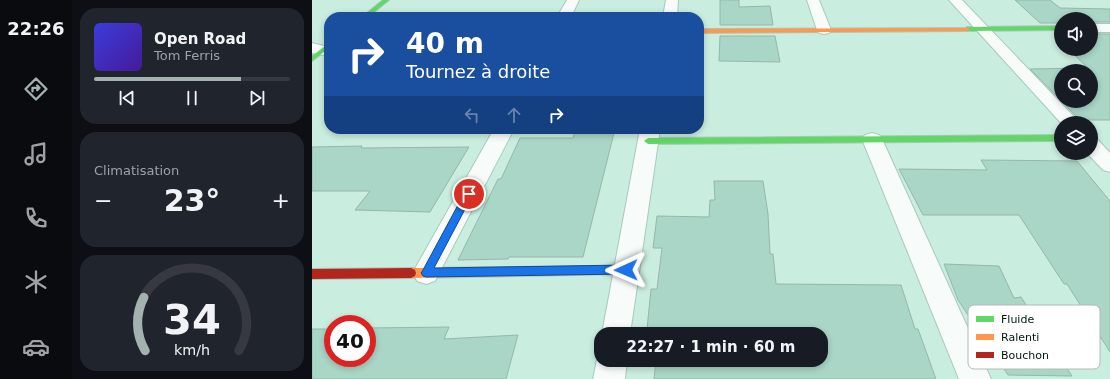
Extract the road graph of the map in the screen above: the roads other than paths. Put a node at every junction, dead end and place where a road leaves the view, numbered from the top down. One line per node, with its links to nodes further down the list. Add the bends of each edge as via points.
1 (386, 0): 6 (street)
2 (573, 0): 7 (street)
3 (672, 0): 8 (street)
4 (813, 0): 13 (street)
5 (955, 0): 9 (street)
6 (371, 12)
7 (567, 12)
8 (671, 12)
9 (983, 28): 10 (street); 13 (street); 15 (street)
10 (1054, 28)
11 (1098, 28): 12 (street)
12 (1110, 28)
13 (824, 30): 14 (street)
14 (704, 31)
15 (1065, 116)
16 (501, 134): 25 (street)
17 (649, 135): 20 (street); 24 (street)
18 (1054, 138): 20 (street)
19 (1098, 138): 21 (street)
20 (872, 139): 28 (street)
21 (1110, 139)
22 (1098, 152): 23 (street)
23 (1110, 165)
24 (626, 270): 25 (street); 27 (street)
25 (426, 273): 26 (street)
26 (312, 274)
27 (617, 327)
28 (968, 363)
29 (611, 367): 31 (street)
30 (971, 369): 32 (street)
31 (609, 379)
32 (975, 379)

